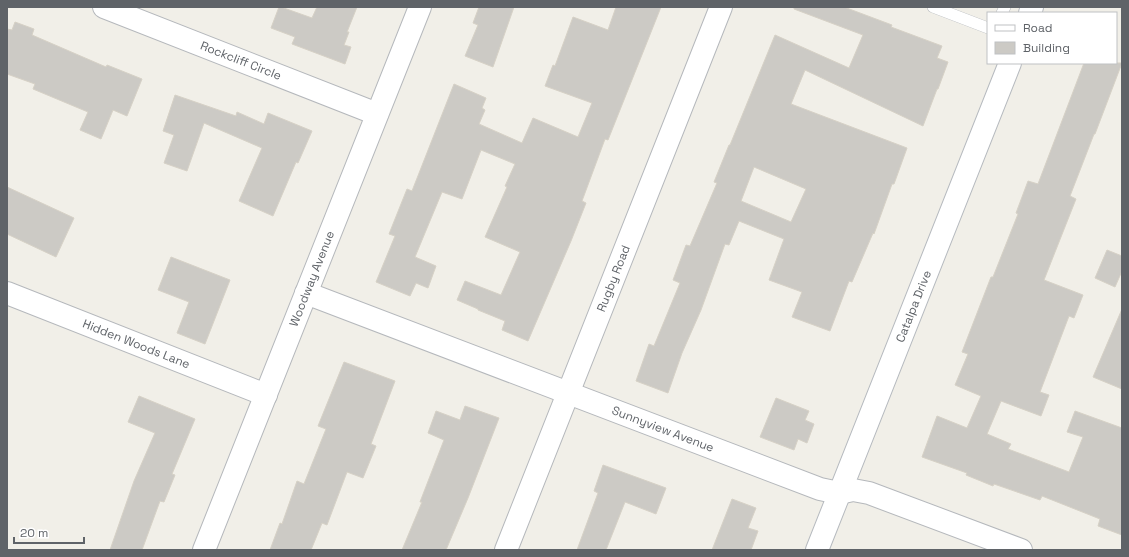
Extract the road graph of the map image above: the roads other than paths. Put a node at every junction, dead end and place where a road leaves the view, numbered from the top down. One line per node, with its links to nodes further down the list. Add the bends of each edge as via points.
1 (104, 7): 7 (street, Rockcliff Circle)
2 (420, 7): 7 (street, Woodway Avenue)
3 (721, 7): 10 (street, Rugby Road)
4 (933, 7): 5 (lane)
5 (987, 28)
6 (1010, 64): 12 (street, Catalpa Drive)
7 (377, 114): 9 (street, Woodway Avenue)
8 (7, 293): 11 (street, Hidden Woods Lane)
9 (306, 294): 10 (street, Sunnyview Avenue); 11 (street, Woodway Avenue)
10 (568, 393): 12 (street, Sunnyview Avenue, via 820,489); 14 (street, Rugby Road)
11 (266, 395): 13 (street, Woodway Avenue)
12 (840, 493): 15 (street, Catalpa Drive); 16 (street, Sunnyview Avenue, via 853,490 869,493)
13 (204, 550)
14 (506, 550)
15 (817, 550)
16 (1021, 550)

